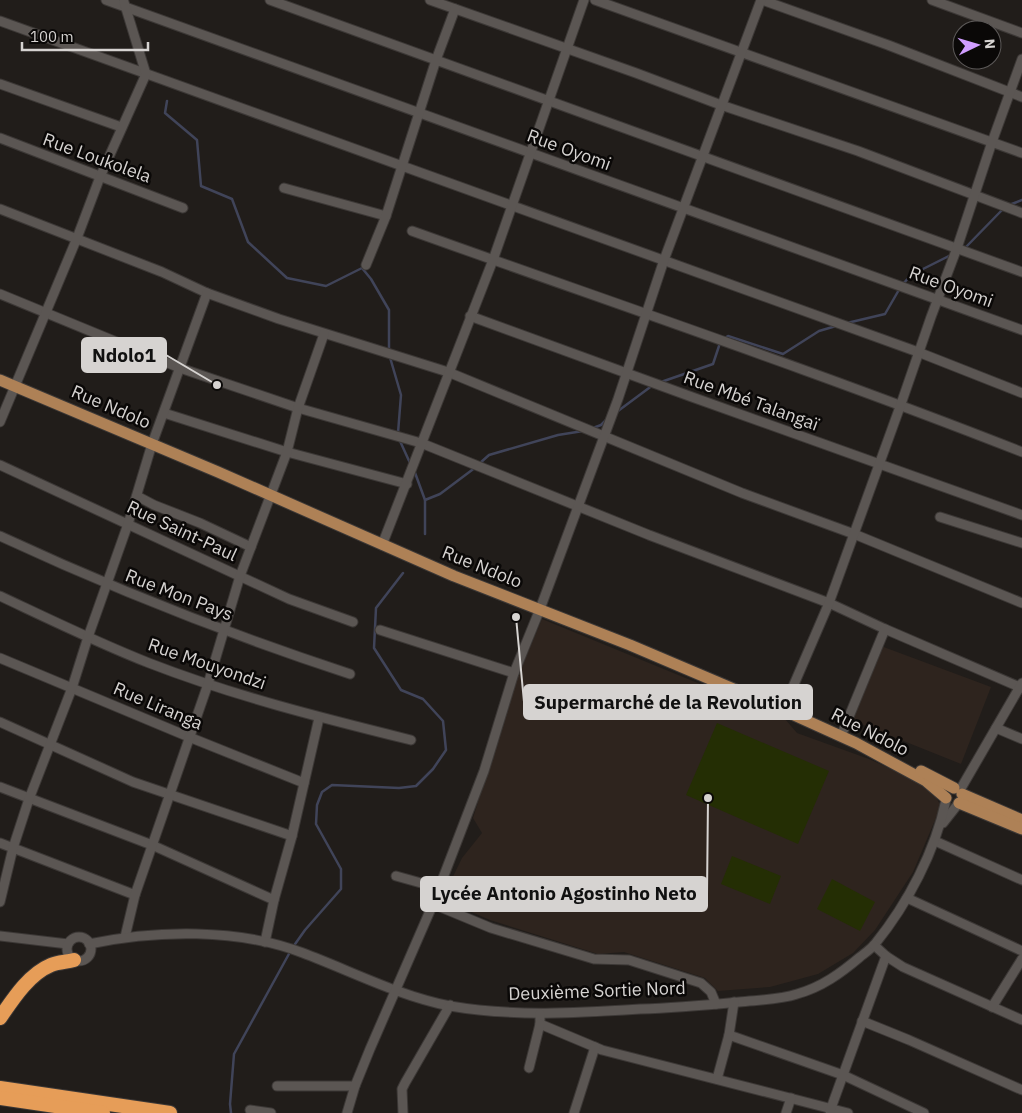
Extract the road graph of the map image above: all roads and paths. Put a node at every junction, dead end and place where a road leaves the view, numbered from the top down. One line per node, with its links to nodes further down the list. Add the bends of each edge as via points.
1 (106, 0): 8 (street, Rue Oyomi)
2 (270, 0): 15 (street)
3 (430, 0): 9 (street)
4 (584, 0): 12 (street)
5 (595, 0): 13 (street)
6 (761, 0): 13 (street); 18 (street)
7 (932, 0): 11 (street)
8 (124, 3): 16 (street); 22 (street, Rue Oyomi)
9 (455, 9): 12 (street); 15 (street)
10 (0, 21): 16 (street)
11 (1022, 33)
12 (567, 49): 20 (street); 21 (street)
13 (741, 52): 21 (street); 25 (street)
14 (1022, 59): 18 (street)
15 (436, 60): 20 (street); 22 (street)
16 (146, 74): 23 (street); 29 (street)
17 (0, 84): 23 (street)
18 (1009, 92): 19 (street); 25 (street)
19 (1022, 96)
20 (548, 101): 26 (street); 28 (street)
21 (721, 106): 28 (street); 32 (street)
22 (419, 112): 26 (street, Rue Oyomi); 29 (street)
23 (121, 127): 30 (street)
24 (0, 138): 30 (street, Rue Loukolela)
25 (992, 142): 27 (street); 32 (street)
26 (531, 153): 33 (street); 35 (street, Rue Oyomi)
27 (1022, 153)
28 (704, 156): 35 (street); 41 (street)
29 (401, 166): 33 (street); 38 (street)
30 (100, 177): 34 (street, Rue Loukolela); 40 (street)
31 (284, 188): 38 (street)
32 (976, 194): 37 (street); 41 (street)
33 (512, 206): 42 (street); 43 (street)
34 (183, 208)
35 (684, 208): 43 (street); 48 (street, Rue Oyomi)
36 (0, 209): 40 (street)
37 (1022, 213)
38 (386, 216): 44 (street)
39 (412, 231): 42 (street)
40 (76, 238): 46 (street); 49 (street)
41 (957, 248): 45 (street); 48 (street)
42 (493, 260): 50 (street); 51 (street)
43 (664, 260): 50 (street); 54 (street)
44 (366, 265)
45 (1022, 272)
46 (207, 293): 53 (street); 55 (street)
47 (0, 294): 49 (street)
48 (938, 300): 52 (street, Rue Oyomi); 54 (street)
49 (45, 312): 55 (street); 59 (street)
50 (645, 312): 57 (street); 61 (street)
51 (470, 316): 56 (street); 57 (street, Rue Mbé Talangaï)
52 (1022, 330)
53 (324, 334): 56 (street); 62 (street)
54 (918, 352): 60 (street); 61 (street)
55 (180, 368): 62 (street); 63 (street)
56 (448, 372): 65 (street); 66 (street)
57 (626, 372): 65 (street); 71 (street, Rue Mbé Talangaï)
58 (0, 380): 59 (main road, Rue Ndolo)
59 (14, 386): 64 (street); 67 (main road, Rue Ndolo)
60 (1022, 393)
61 (901, 404): 69 (street); 71 (street)
62 (298, 408): 66 (street); 68 (street)
63 (164, 413): 67 (street); 68 (street)
64 (0, 422)
65 (604, 436): 75 (street); 79 (street, via 742,493)
66 (421, 443): 72 (street); 75 (street)
67 (152, 444): 73 (main road, Rue Ndolo); 74 (street)
68 (287, 452): 72 (street); 73 (street)
69 (1022, 452)
70 (0, 464): 78 (street, Rue Saint-Paul)
71 (878, 464): 76 (street, Rue Mbé Talangaï); 79 (street)
72 (407, 484): 82 (street)
73 (271, 495): 82 (main road, Rue Ndolo); 83 (street)
74 (137, 496): 78 (street); 83 (street)
75 (578, 506): 87 (street); 89 (street)
76 (1022, 515)
77 (940, 517): 81 (street)
78 (128, 524): 84 (street, Rue Saint-Paul); 85 (street)
79 (854, 534): 87 (street); 88 (street)
80 (0, 536): 85 (street, Rue Mon Pays)
81 (1022, 543)
82 (382, 545): 89 (main road, Rue Ndolo)
83 (252, 547): 84 (street)
84 (240, 576): 90 (street, Rue Saint-Paul); 92 (street)
85 (107, 584): 92 (street, Rue Mon Pays); 94 (street)
86 (0, 596): 94 (street, Rue Mouyondzi)
87 (829, 603): 91 (street); 101 (street)
88 (1022, 603)
89 (540, 608): 96 (street); 101 (main road, Rue Ndolo)
90 (353, 622)
91 (885, 629): 99 (street); 105 (street)
92 (223, 630): 97 (street, Rue Mon Pays); 98 (street)
93 (380, 630): 96 (street)
94 (88, 637): 98 (street, Rue Mouyondzi); 100 (street)
95 (0, 658): 100 (street, Rue Liranga)
96 (514, 673): 128 (street, via 484,771)
97 (350, 674)
98 (208, 684): 102 (street, Rue Mouyondzi); 106 (street)
99 (1021, 686): 104 (street, Deuxième Sortie Nord)
100 (72, 688): 106 (street, Rue Liranga); 109 (street)
101 (783, 710): 105 (main road, Rue Ndolo)
102 (319, 718): 108 (street, Rue Mouyondzi); 111 (street)
103 (0, 722): 109 (street)
104 (996, 728): 107 (street); 114 (street, Deuxième Sortie Nord)
105 (840, 736): 110 (main road, Rue Ndolo)
106 (189, 737): 111 (street, Rue Liranga); 113 (street)
107 (1022, 739)
108 (411, 740)
109 (51, 745): 113 (street, via 133,782); 115 (street)
110 (869, 750): 114 (main road, via 902,761); 116 (main road, Rue Ndolo, via 926,781)
111 (304, 783): 120 (street)
112 (0, 787): 115 (street)
113 (171, 794): 120 (street); 123 (street)
114 (959, 796): 116 (main road, via 950,789); 117 (main road); 118 (street, Deuxième Sortie Nord); 119 (main road)
115 (30, 799): 123 (street); 124 (street)
116 (946, 799): 118 (street, Deuxième Sortie Nord)
117 (1022, 820)
118 (941, 826): 121 (street, Deuxième Sortie Nord)
119 (1022, 829)
120 (292, 836): 131 (street)
121 (935, 841): 127 (street); 130 (street, Deuxième Sortie Nord)
122 (0, 843): 124 (street)
123 (152, 845): 129 (street); 131 (street)
124 (13, 848): 125 (street); 129 (street)
125 (3, 875): 132 (street)
126 (396, 876): 128 (street)
127 (1022, 880)
128 (439, 888): 133 (street)
129 (135, 895): 135 (street)
130 (906, 898): 139 (street, Deuxième Sortie Nord); 140 (street)
131 (274, 900): 136 (street)
132 (0, 902)
133 (433, 904): 144 (street); 146 (street, via 490,928 594,959 629,960 701,983 711,992)
134 (0, 936): 137 (street)
135 (125, 936): 136 (street, Deuxième Sortie Nord, via 206,934); 138 (street, Deuxième Sortie Nord)
136 (265, 942): 144 (street, Deuxième Sortie Nord, via 300,952)
137 (68, 944): 138 (street, Deuxième Sortie Nord, via 80,937); 143 (street, via 68,954)
138 (89, 944): 143 (street, via 87,957 81,961)
139 (874, 945): 141 (street); 145 (street, Deuxième Sortie Nord, via 840,974 814,989 774,999)
140 (1022, 951)
141 (886, 956): 148 (street, via 903,967); 152 (street)
142 (1022, 959): 148 (street)
143 (74, 960): 150 (highway, via 51,965 41,971 20,991)
144 (394, 990): 147 (street, Deuxième Sortie Nord); 160 (street)
145 (734, 1002): 146 (street, Deuxième Sortie Nord); 154 (street)
146 (716, 1004): 149 (street, Deuxième Sortie Nord)
147 (450, 1006): 149 (street, Deuxième Sortie Nord); 171 (street, via 405,1083 402,1090)
148 (992, 1007): 151 (street)
149 (540, 1014): 153 (street)
150 (0, 1018)
151 (1022, 1020)
152 (862, 1021): 157 (street); 162 (street)
153 (540, 1024): 155 (street); 156 (street)
154 (729, 1035): 157 (street); 158 (street)
155 (595, 1047): 158 (street); 172 (street)
156 (529, 1068)
157 (843, 1075): 166 (street); 175 (street)
158 (717, 1079): 164 (street)
159 (276, 1086): 160 (street)
160 (355, 1086): 170 (street)
161 (0, 1088): 168 (highway)
162 (1022, 1090)
163 (0, 1098): 167 (highway)
164 (791, 1098): 166 (street); 173 (street)
165 (250, 1110): 169 (street)
166 (831, 1110): 174 (street)
167 (104, 1113)
168 (170, 1113)
169 (271, 1113)
170 (348, 1113)
171 (403, 1113)
172 (574, 1113)
173 (786, 1113)
174 (848, 1113)
175 (924, 1113)

